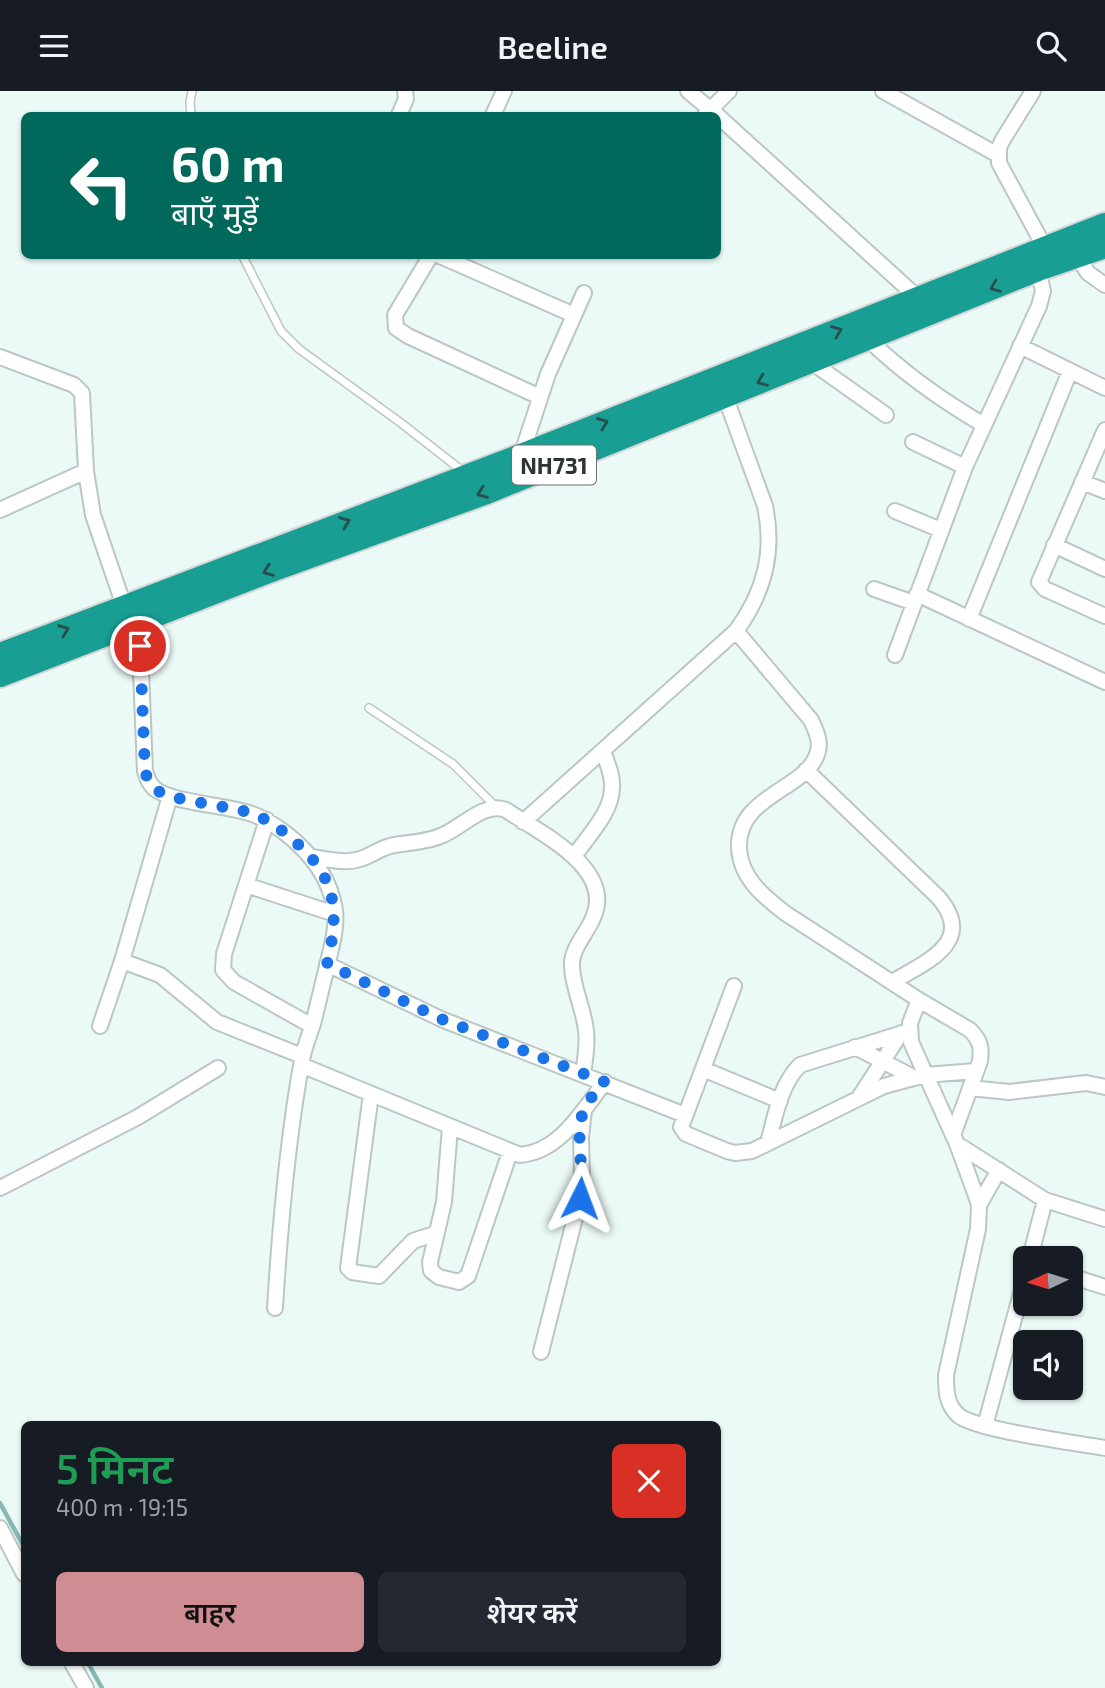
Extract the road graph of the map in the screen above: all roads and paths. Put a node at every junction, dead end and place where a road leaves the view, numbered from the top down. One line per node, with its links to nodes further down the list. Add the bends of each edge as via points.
1 (192, 91): 8 (lane)
2 (405, 91): 9 (street)
3 (503, 91): 10 (street)
4 (688, 91): 11 (street)
5 (729, 91): 12 (street)
6 (883, 91): 14 (street)
7 (1027, 93): 14 (street)
8 (191, 112)
9 (400, 112)
10 (494, 112)
11 (710, 112)
12 (713, 112)
13 (721, 122): 23 (street)
14 (998, 155): 17 (street, via 1001,170)
15 (1105, 225): 17 (highway, NH731)
16 (1105, 246): 17 (highway, NH731)
17 (1057, 253): 21 (street); 23 (highway, NH731); 25 (highway, NH731, one-way to 25); 26 (street)
18 (244, 259): 40 (lane, via 281,331 299,349)
19 (429, 259): 32 (street, via 397,310 396,328)
20 (447, 259): 24 (street)
21 (1105, 285)
22 (584, 293): 24 (street)
23 (918, 298): 37 (highway, NH731, one-way to 23)
24 (574, 315): 32 (street)
25 (868, 339): 28 (highway, NH731); 34 (street, via 909,377)
26 (1020, 346): 29 (street); 34 (street)
27 (0, 357): 39 (street, via 79,389 84,402)
28 (810, 361): 31 (highway, NH731, one-way to 31); 33 (street)
29 (1070, 371): 30 (street); 52 (street)
30 (1105, 388)
31 (725, 396): 50 (highway, NH731, one-way to 50, via 484,493 274,569); 53 (street, via 765,506 770,545 767,568 750,613)
32 (540, 397): 37 (street)
33 (886, 415)
34 (984, 425): 38 (street)
35 (1105, 430): 41 (street)
36 (913, 442): 38 (street)
37 (521, 456): 40 (highway, NH731)
38 (965, 467): 45 (street)
39 (86, 471): 43 (street); 50 (street, via 96,527)
40 (468, 476): 50 (highway, NH731, one-way to 40)
41 (1082, 482): 42 (street); 46 (street)
42 (1105, 491)
43 (0, 510)
44 (895, 511): 45 (street)
45 (941, 530): 49 (street)
46 (1054, 545): 47 (street); 51 (street, via 1040,585)
47 (1105, 569)
48 (874, 589): 49 (street)
49 (916, 599): 52 (street); 55 (street)
50 (131, 614): 54 (highway, NH731, one-way to 50); 56 (highway, NH731); 61 (street, via 145,771 153,788)
51 (1105, 616)
52 (969, 619): 57 (street)
53 (736, 631): 59 (street); 60 (street, via 811,720 819,747)
54 (0, 655)
55 (895, 655)
56 (0, 675)
57 (1105, 682)
58 (369, 708): 62 (lane, via 453,764)
59 (603, 751): 64 (street); 65 (street, via 612,795)
60 (806, 770): 71 (street, via 938,897 950,914 953,930 948,943); 71 (street, via 747,818 739,846 746,874 785,913)
61 (170, 796): 63 (street, via 238,809); 69 (street)
62 (497, 807): 64 (street); 66 (street, via 433,840 388,847 359,860)
63 (267, 820): 66 (street); 67 (street)
64 (523, 822): 65 (street)
65 (575, 855): 83 (street, via 591,879 597,903 571,965 586,1028)
66 (312, 857): 68 (street, via 326,878)
67 (246, 884): 68 (street); 75 (street, via 223,970 234,982)
68 (335, 914): 70 (street)
69 (122, 961): 74 (street); 78 (street, via 160,975 217,1022)
70 (327, 964): 75 (street); 83 (street, via 441,1019)
71 (892, 982): 73 (street)
72 (734, 986): 81 (street)
73 (919, 1000): 76 (street); 82 (street, via 977,1037 982,1052)
74 (100, 1025)
75 (312, 1026): 78 (street)
76 (905, 1032): 77 (street); 79 (street); 84 (street)
77 (855, 1047): 79 (street); 90 (street, via 800,1065)
78 (302, 1061): 88 (street); 106 (street, via 279,1225)
79 (884, 1062): 84 (street); 89 (street)
80 (218, 1068): 98 (street, via 126,1123)
81 (703, 1069): 90 (street); 92 (street)
82 (976, 1072): 84 (street); 87 (street)
83 (583, 1074): 85 (street)
84 (920, 1076): 89 (street); 94 (street)
85 (605, 1082): 91 (street); 92 (street)
86 (1105, 1087): 87 (street, via 1086,1083 1009,1092)
87 (970, 1088): 94 (street)
88 (371, 1094): 93 (street); 102 (street, via 348,1268 379,1276 413,1241)
89 (859, 1097): 95 (street)
90 (780, 1101): 95 (street)
91 (584, 1108): 96 (street, via 551,1145 528,1154); 108 (street, via 580,1198)
92 (685, 1115): 95 (street, via 683,1133 727,1151 743,1153)
93 (450, 1127): 96 (street); 102 (street)
94 (955, 1140): 97 (street); 100 (street)
95 (768, 1143)
96 (510, 1152): 102 (street, via 466,1279 450,1281 431,1271)
97 (999, 1170): 99 (street); 100 (street)
98 (0, 1188)
99 (1045, 1200): 101 (street); 103 (street)
100 (979, 1205): 109 (street, via 946,1391 956,1413)
101 (1105, 1219)
102 (437, 1233)
103 (1033, 1246)
104 (1083, 1280): 105 (street)
105 (1105, 1287)
106 (275, 1308)
107 (1015, 1316): 109 (street)
108 (541, 1352)
109 (985, 1426): 110 (street)
110 (1105, 1448)
111 (0, 1528): 112 (street)
112 (21, 1568)
113 (74, 1666): 114 (street)
114 (86, 1688)

